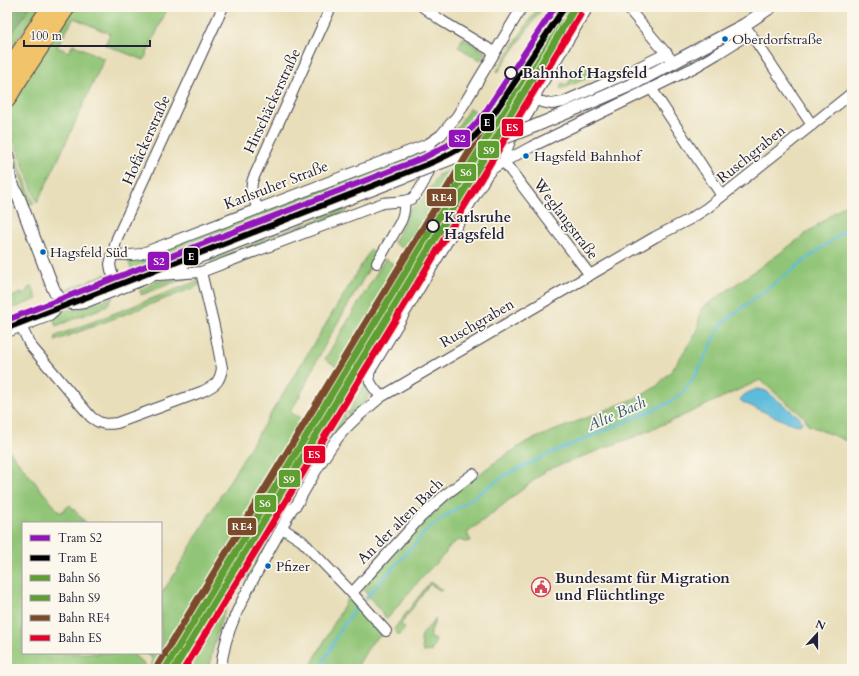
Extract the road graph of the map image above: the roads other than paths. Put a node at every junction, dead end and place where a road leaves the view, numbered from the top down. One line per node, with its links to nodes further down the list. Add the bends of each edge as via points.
1 (50, 7): 13 (main road)
2 (67, 7): 16 (main road)
3 (223, 7): 26 (street, Hofäckerstraße, via 117,238)
4 (331, 7): 25 (street, Hirschäckerstraße, via 252,179 250,187)
5 (423, 7): 11 (street)
6 (522, 7): 11 (street, Karlsruher Straße)
7 (588, 7): 17 (street, via 537,92)
8 (627, 7): 12 (street)
9 (771, 7): 10 (street)
10 (747, 29): 12 (street); 14 (street, via 710,59); 18 (street)
11 (494, 52): 19 (street, Karlsruher Straße, via 457,116 441,135)
12 (670, 58): 17 (street, via 649,62 563,102 552,104); 30 (street, bridge, via 661,69 635,83 514,135)
13 (7, 71)
14 (652, 88): 21 (street); 23 (street)
15 (852, 93): 18 (street, Ruschgraben)
16 (7, 100)
17 (535, 100): 21 (street, via 511,139)
18 (812, 125): 23 (street, Ruschgraben)
19 (428, 144): 24 (street, via 432,159 429,169 418,193); 25 (street, Karlsruher Straße)
20 (7, 151): 22 (street)
21 (504, 162): 29 (street, Weglangstraße); 35 (street, via 487,175 370,370 369,380)
22 (8, 173): 32 (street, via 51,284)
23 (722, 196): 29 (street, Ruschgraben, via 690,219)
24 (404, 201): 27 (street, via 404,215); 28 (street, via 383,202)
25 (258, 209): 26 (street, Karlsruher Straße, via 140,254)
26 (112, 255): 31 (street, Hofäckerstraße, via 110,266)
27 (377, 263)
28 (201, 272): 30 (street); 33 (street, via 222,368 219,379 212,387 201,392 117,423 102,424 91,417 30,345)
29 (590, 274): 35 (street, Ruschgraben)
30 (149, 276): 31 (street)
31 (117, 288): 32 (street, via 84,302 69,304)
32 (62, 301): 33 (street, via 49,316)
33 (21, 326): 34 (street)
34 (7, 332)
35 (381, 397): 37 (street, Ruschgraben, via 333,444)
36 (473, 474): 38 (street, An der alten Bach, via 421,517)
37 (282, 528): 38 (street, via 302,541); 40 (street, Ruschgraben, via 234,619 226,639)
38 (352, 593): 39 (street)
39 (386, 631)
40 (221, 669)

